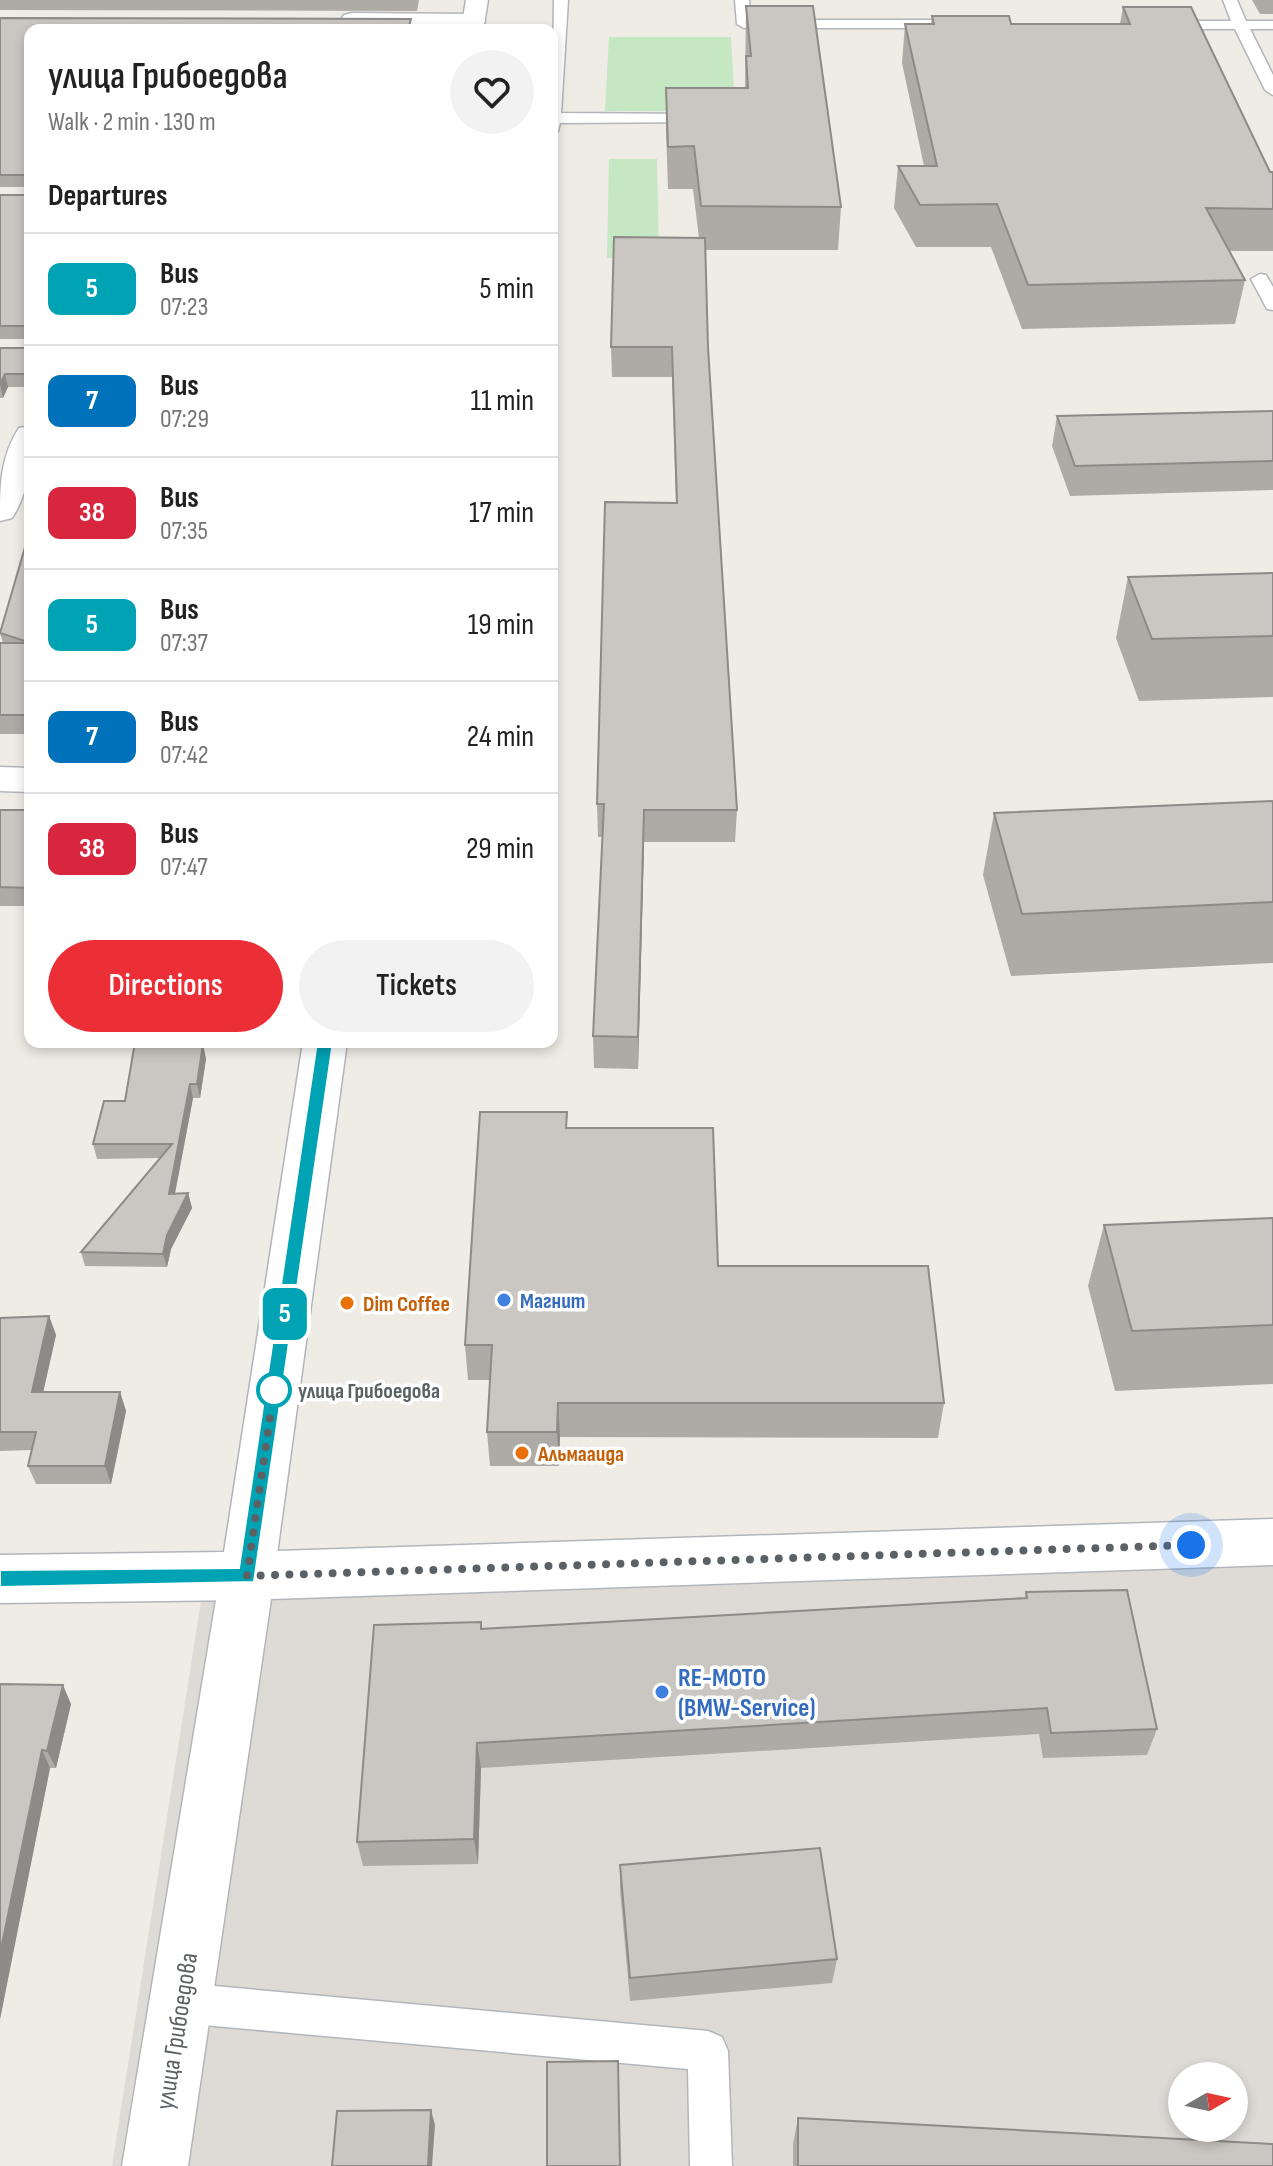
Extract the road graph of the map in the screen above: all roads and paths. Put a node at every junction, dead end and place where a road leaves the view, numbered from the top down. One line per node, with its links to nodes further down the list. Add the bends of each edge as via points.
1 (561, 0): 10 (lane)
2 (742, 0): 6 (lane, via 744,24)
3 (1230, 0): 8 (lane)
4 (474, 17): 5 (street)
5 (334, 20)
6 (952, 25)
7 (1144, 25): 8 (lane)
8 (1240, 25): 9 (lane); 11 (lane)
9 (1273, 25)
10 (558, 39)
11 (1273, 90)
12 (558, 118): 13 (lane)
13 (717, 119)
14 (1260, 279): 15 (lane)
15 (1273, 305)
16 (24, 450): 17 (street)
17 (0, 511)
18 (0, 779): 19 (street)
19 (24, 780)
20 (324, 1048): 22 (street, улица Грибоедова)
21 (1273, 1542): 22 (street)
22 (247, 1576): 23 (street); 24 (street, улица Грибоедова)
23 (0, 1579)
24 (181, 2003): 25 (street, улица Грибоедова); 26 (lane, via 708,2051)
25 (155, 2166)
26 (711, 2166)

